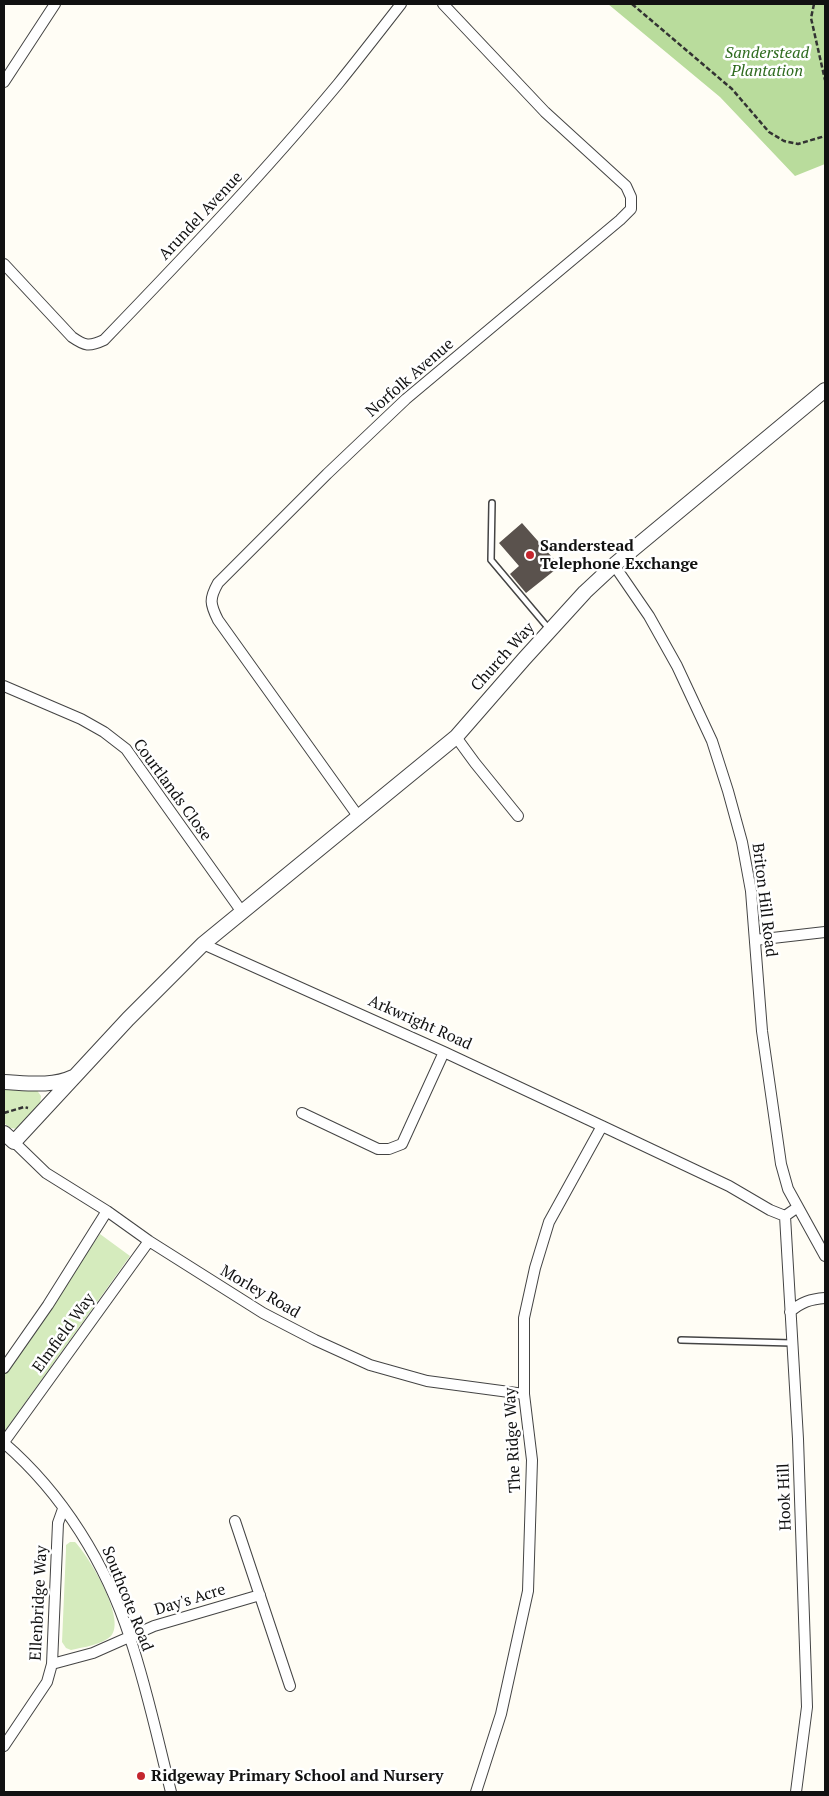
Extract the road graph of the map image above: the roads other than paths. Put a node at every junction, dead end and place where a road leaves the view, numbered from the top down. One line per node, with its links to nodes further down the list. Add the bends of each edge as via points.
1 (55, 4): 4 (street)
2 (402, 4): 5 (street, Arundel Avenue, via 275,157 104,340 93,345 81,344)
3 (443, 4): 12 (street, Norfolk Avenue, via 545,112 626,186 632,196 631,208 406,399 218,583 212,594 211,602 218,620)
4 (4, 82)
5 (4, 264)
6 (825, 390): 8 (street, Church Way)
7 (492, 503): 9 (lane, via 491,560)
8 (614, 565): 9 (street, Church Way); 16 (street, Briton Hill Road, via 672,657 712,741 742,842)
9 (550, 630): 11 (street, Church Way)
10 (4, 686): 14 (street, Courtlands Close, via 81,719 126,749)
11 (456, 736): 12 (street, Church Way); 13 (street)
12 (358, 816): 14 (street, Church Way)
13 (518, 816)
14 (242, 912): 17 (street, Church Way)
15 (825, 932): 16 (street)
16 (755, 940): 26 (street, Briton Hill Road, via 762,1031 781,1164)
17 (203, 944): 18 (street, Arkwright Road); 19 (street)
18 (444, 1052): 23 (street, via 402,1144 378,1149); 24 (street, Arkwright Road)
19 (76, 1076): 21 (street, via 57,1083); 22 (street)
20 (4, 1082): 21 (street)
21 (31, 1083): 22 (street, via 46,1095 47,1102)
22 (39, 1109): 25 (street)
23 (302, 1113)
24 (602, 1126): 28 (street, Arkwright Road); 36 (street, The Ridge Way, via 549,1222 535,1268 524,1318)
25 (9, 1137): 27 (street, Morley Road, via 46,1173)
26 (798, 1207): 28 (street); 30 (street, Briton Hill Road)
27 (107, 1211): 29 (street, Morley Road); 35 (street, Elmfield Way)
28 (785, 1216): 32 (street, Hook Hill)
29 (149, 1241): 36 (street, Morley Road, via 263,1313 370,1365 427,1382); 37 (street, Elmfield Way)
30 (825, 1256)
31 (825, 1298): 32 (street, via 798,1304)
32 (790, 1312): 34 (street, Hook Hill)
33 (681, 1340): 34 (lane)
34 (792, 1343): 47 (street, Hook Hill, via 807,1707)
35 (4, 1368)
36 (524, 1394): 46 (street, The Ridge Way, via 532,1460 528,1591 501,1714)
37 (4, 1443): 38 (street, Southcote Road, via 25,1462)
38 (64, 1509): 41 (street, Southcote Road, via 89,1545 108,1581); 42 (street, Ellenbridge Way, via 58,1523)
39 (235, 1521): 40 (street)
40 (260, 1594): 41 (street, Day's Acre, via 154,1626); 43 (street)
41 (130, 1638): 42 (street, Day's Acre, via 93,1653); 45 (street, Southcote Road)
42 (52, 1664): 44 (street, Ellenbridge Way, via 47,1682)
43 (290, 1686)
44 (4, 1746)
45 (171, 1792)
46 (476, 1792)
47 (796, 1792)

